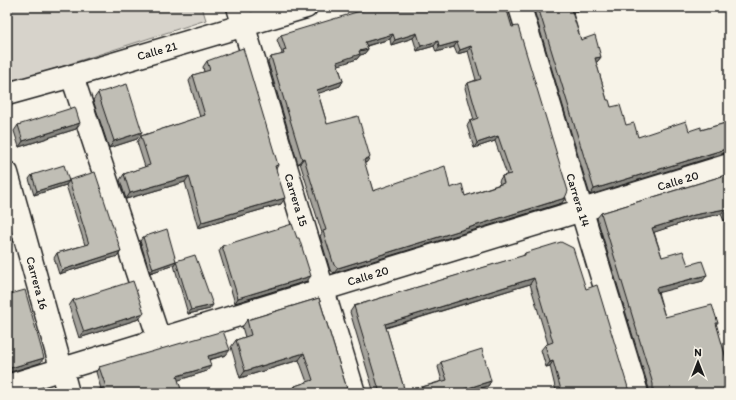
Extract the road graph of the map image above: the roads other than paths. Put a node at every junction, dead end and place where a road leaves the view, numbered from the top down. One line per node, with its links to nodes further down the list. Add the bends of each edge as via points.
1 (306, 7): 3 (main road, Calle 21)
2 (520, 7): 8 (main road, Carrera 14)
3 (241, 16): 4 (main road, Calle 21); 9 (main road, Carrera 15)
4 (72, 76): 5 (main road, Calle 21); 10 (main road)
5 (7, 94)
6 (729, 165): 8 (main road, Calle 20)
7 (7, 173): 11 (main road, Carrera 16)
8 (582, 210): 9 (main road, Calle 20); 15 (main road, Carrera 14)
9 (323, 289): 10 (main road, Calle 20); 14 (main road, Carrera 15)
10 (159, 339): 11 (main road, Calle 20)
11 (61, 369): 12 (main road, Calle 20); 13 (main road, Carrera 16)
12 (7, 386)
13 (68, 393)
14 (354, 393)
15 (637, 393)

